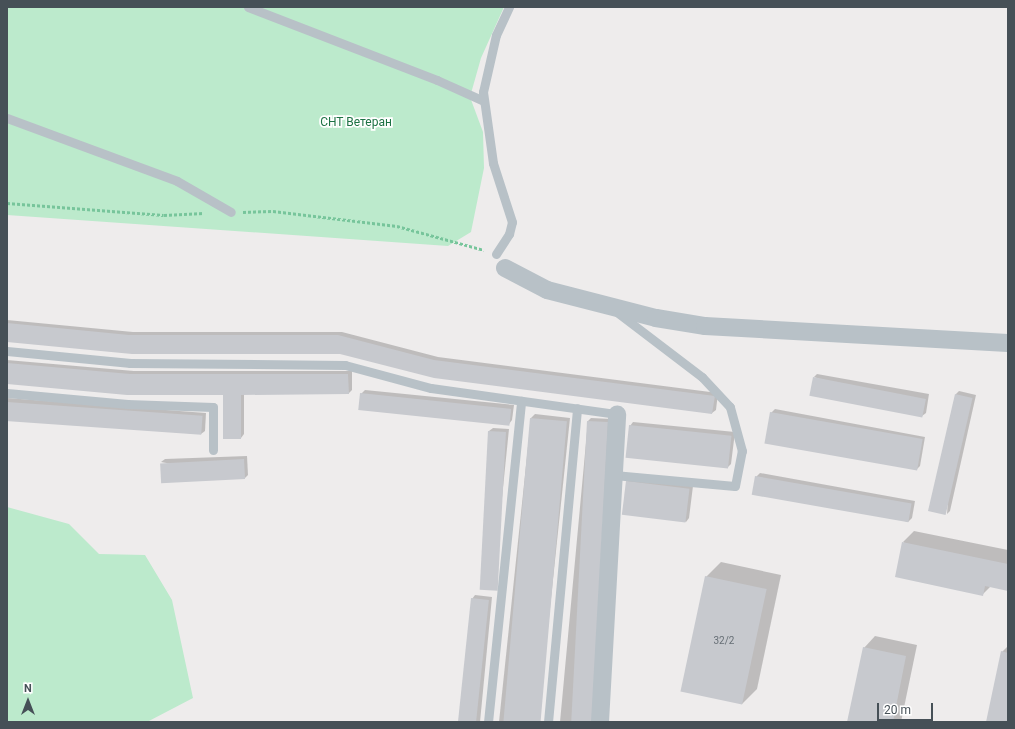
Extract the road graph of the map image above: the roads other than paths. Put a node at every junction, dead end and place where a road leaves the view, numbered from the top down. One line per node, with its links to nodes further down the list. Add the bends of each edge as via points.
1 (248, 7): 3 (lane, via 437,80 470,97)
2 (509, 7): 3 (lane, via 496,35 483,92)
3 (484, 101): 6 (lane, via 493,163 512,222)
4 (7, 118): 5 (lane, via 177,181)
5 (231, 212)
6 (501, 261): 7 (street, via 548,290)
7 (609, 306): 8 (street, via 656,318 706,326); 15 (lane, via 702,377 730,407 742,451 734,486)
8 (1008, 343)
9 (7, 351): 11 (lane, via 130,363 345,364 431,388)
10 (7, 393): 14 (lane, via 127,404 214,407)
11 (521, 401): 12 (lane); 16 (lane)
12 (577, 408): 13 (lane); 17 (lane)
13 (617, 414): 15 (street)
14 (213, 450)
15 (614, 475): 18 (street)
16 (488, 722)
17 (548, 722)
18 (600, 722)

